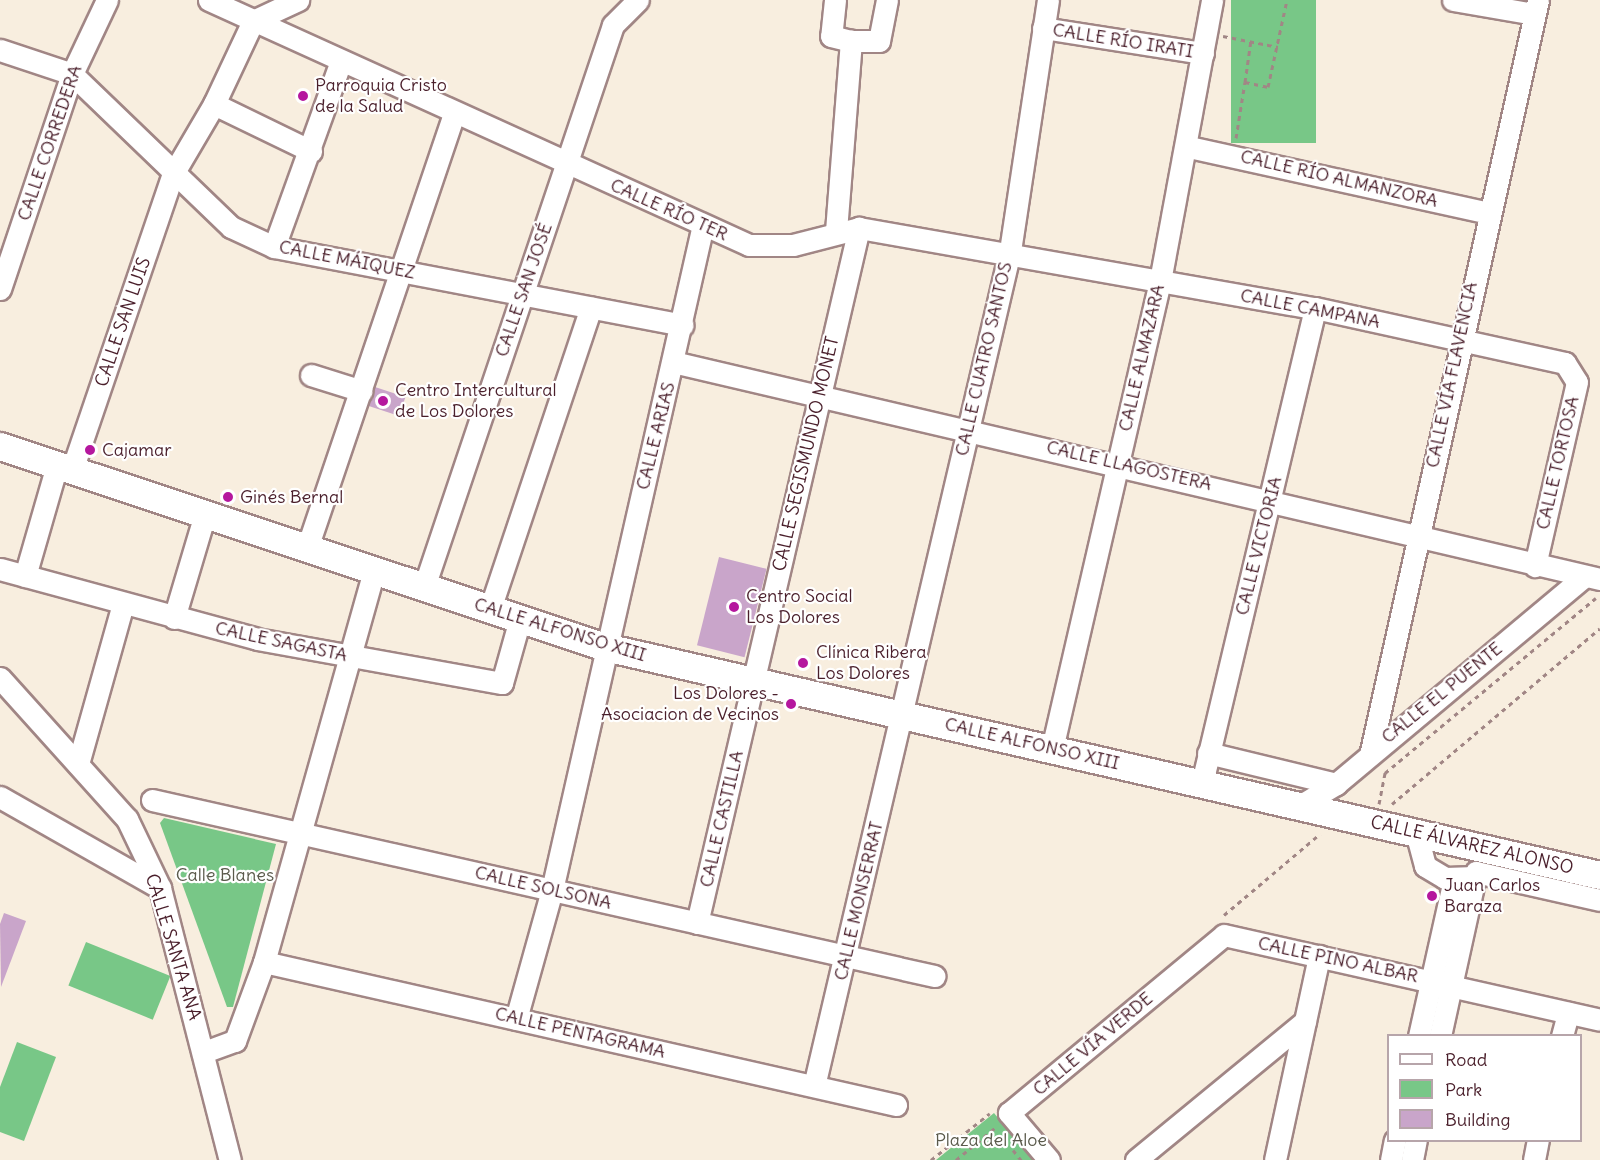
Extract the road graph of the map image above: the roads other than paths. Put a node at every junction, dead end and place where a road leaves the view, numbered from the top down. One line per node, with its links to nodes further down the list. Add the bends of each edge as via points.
1 (107, 0): 17 (street, CALLE CORREDERA)
2 (209, 0): 11 (street, CALLE RÍO TER)
3 (298, 0): 11 (street)
4 (638, 0): 22 (street, CALLE SAN JOSÉ, via 613,25)
5 (834, 0): 13 (street, via 831,36)
6 (887, 0): 13 (street, via 879,40)
7 (1048, 0): 12 (street, CALLE CUATRO SANTOS)
8 (1212, 0): 14 (street, CALLE ALMAZARA)
9 (1453, 0): 10 (street)
10 (1536, 7): 24 (street, CALLE VÍA FLAVENCIA)
11 (253, 21): 16 (street, CALLE RÍO TER); 18 (street, CALLE SAN LUIS)
12 (1043, 28): 14 (street, CALLE RÍO IRATI); 30 (street, CALLE CUATRO SANTOS)
13 (851, 41): 27 (street)
14 (1205, 44): 20 (street, CALLE ALMAZARA)
15 (0, 50): 17 (street)
16 (341, 62): 19 (street, CALLE RÍO TER); 21 (street)
17 (72, 74): 23 (street, CALLE MÁIQUEZ); 28 (street, CALLE CORREDERA)
18 (214, 104): 21 (street); 23 (street, CALLE SAN LUIS)
19 (454, 114): 22 (street, CALLE RÍO TER); 31 (street)
20 (1189, 147): 24 (street, CALLE RÍO ALMANZORA); 32 (street, CALLE ALMAZARA)
21 (310, 152): 29 (street)
22 (566, 165): 25 (street, CALLE RÍO TER); 34 (street, CALLE SAN JOSÉ)
23 (173, 174): 29 (street, CALLE MÁIQUEZ, via 231,227); 46 (street, CALLE SAN LUIS)
24 (1488, 213): 38 (street, CALLE VÍA FLAVENCIA)
25 (703, 225): 27 (street, CALLE RÍO TER, via 749,245 793,245); 37 (street, CALLE ARIAS)
26 (859, 228): 27 (street, CALLE RÍO TER); 30 (street, CALLE RÍO TER); 42 (street, CALLE SEGISMUNDO MONET)
27 (836, 231)
28 (8, 239): 33 (street, CALLE CORREDERA)
29 (274, 247): 31 (street, CALLE MÁIQUEZ)
30 (1010, 251): 32 (street, CALLE RÍO TER); 43 (street, CALLE CUATRO SANTOS)
31 (403, 272): 34 (street, CALLE MÁIQUEZ); 41 (street)
32 (1160, 281): 36 (street, CALLE CAMPANA); 45 (street, CALLE ALMAZARA)
33 (0, 289)
34 (523, 294): 35 (street, CALLE MÁIQUEZ); 56 (street, CALLE SAN JOSÉ)
35 (591, 307): 37 (street, CALLE MÁIQUEZ); 58 (street)
36 (1315, 308): 38 (street, CALLE CAMPANA); 47 (street, CALLE VICTORIA)
37 (683, 325): 39 (street, CALLE ARIAS)
38 (1459, 339): 49 (street, CALLE VÍA FLAVENCIA); 51 (street, CALLE TORTOSA, via 1565,363 1577,382)
39 (674, 362): 42 (street, CALLE LLAGOSTERA); 61 (street, CALLE ARIAS)
40 (311, 375): 41 (street)
41 (362, 391): 50 (street)
42 (820, 396): 43 (street, CALLE LLAGOSTERA); 64 (street, CALLE SEGISMUNDO MONET)
43 (968, 430): 45 (street, CALLE LLAGOSTERA); 65 (street, CALLE CUATRO SANTOS)
44 (0, 446): 46 (main road, CALLE ALFONSO XIII)
45 (1117, 463): 47 (street, CALLE LLAGOSTERA); 66 (street, CALLE ALMAZARA)
46 (64, 468): 48 (main road, CALLE ALFONSO XIII); 54 (street, CALLE SAN LUIS)
47 (1271, 498): 49 (street, CALLE LLAGOSTERA); 68 (street, CALLE VICTORIA)
48 (205, 514): 50 (main road, CALLE ALFONSO XIII); 59 (street)
49 (1419, 534): 51 (street, CALLE LLAGOSTERA); 67 (street, CALLE VÍA FLAVENCIA)
50 (307, 548): 53 (main road, CALLE ALFONSO XIII)
51 (1535, 566): 55 (street, CALLE LLAGOSTERA)
52 (0, 569): 54 (street, CALLE SAGASTA)
53 (374, 570): 56 (main road, CALLE ALFONSO XIII); 62 (street)
54 (25, 576): 57 (street, CALLE SAGASTA)
55 (1591, 578): 67 (street, CALLE EL PUENTE)
56 (424, 587): 58 (main road, CALLE ALFONSO XIII)
57 (123, 604): 59 (street, CALLE SAGASTA); 69 (street)
58 (490, 609): 60 (main road, CALLE ALFONSO XIII)
59 (174, 618): 62 (street, CALLE SAGASTA)
60 (520, 619): 61 (main road, CALLE ALFONSO XIII); 62 (street, CALLE SAGASTA, via 502,683)
61 (605, 647): 64 (main road, CALLE ALFONSO XIII); 83 (street, CALLE ARIAS)
62 (349, 656): 77 (street)
63 (0, 678): 69 (street, CALLE SANTA ANA)
64 (754, 681): 65 (main road, CALLE ALFONSO XIII); 85 (street, CALLE CASTILLA)
65 (901, 714): 66 (main road, CALLE ALFONSO XIII); 87 (street, CALLE MONSERRAT)
66 (1052, 749): 70 (main road, CALLE ALFONSO XIII)
67 (1371, 752): 71 (street, CALLE EL PUENTE)
68 (1208, 753): 70 (street, CALLE VICTORIA); 71 (street)
69 (78, 764): 82 (street, CALLE SANTA ANA, via 127,819)
70 (1202, 783): 74 (main road, CALLE ALFONSO XIII)
71 (1336, 784): 74 (street, CALLE EL PUENTE)
72 (0, 797): 82 (street)
73 (152, 800): 77 (street, CALLE SOLSONA)
74 (1301, 805): 75 (main road, CALLE ALFONSO XIII)
75 (1344, 815): 76 (main road, CALLE ÁLVAREZ ALONSO)
76 (1416, 832): 78 (main road, CALLE ÁLVAREZ ALONSO); 81 (street, via 1425,866)
77 (301, 833): 83 (street, CALLE SOLSONA); 89 (street)
78 (1491, 849): 79 (street); 80 (main road, CALLE ÁLVAREZ ALONSO)
79 (1476, 872): 81 (street); 84 (street, CALLE ÁLVAREZ ALONSO); 91 (street)
80 (1600, 874)
81 (1454, 879): 91 (street)
82 (160, 888): 99 (street, CALLE SANTA ANA)
83 (552, 890): 85 (street, CALLE SOLSONA); 93 (street, CALLE ARIAS)
84 (1600, 900)
85 (697, 923): 87 (street, CALLE SOLSONA)
86 (1224, 935): 88 (street, CALLE PINO ALBAR); 106 (street, CALLE VÍA VERDE, via 1009,1113)
87 (847, 956): 90 (street, CALLE SOLSONA); 100 (street, CALLE MONSERRAT)
88 (1319, 956): 91 (street, CALLE PINO ALBAR); 95 (street)
89 (264, 962): 93 (street, CALLE PENTAGRAMA); 99 (street, via 235,1041)
90 (934, 976)
91 (1441, 982): 92 (street, CALLE PINO ALBAR); 96 (street); 97 (street)
92 (1568, 1013): 94 (street, CALLE PINO ALBAR); 98 (street)
93 (516, 1019): 100 (street, CALLE PENTAGRAMA)
94 (1600, 1020)
95 (1305, 1021): 107 (street); 108 (street)
96 (1419, 1034)
97 (1440, 1034)
98 (1562, 1034)
99 (204, 1052): 105 (street, CALLE SANTA ANA)
100 (814, 1086): 101 (street, CALLE PENTAGRAMA)
101 (896, 1105)
102 (1395, 1142): 109 (street)
103 (1416, 1142): 110 (street)
104 (1538, 1142): 111 (street)
105 (230, 1160)
106 (1049, 1160)
107 (1136, 1160)
108 (1275, 1160)
109 (1391, 1160)
110 (1412, 1160)
111 (1534, 1160)

